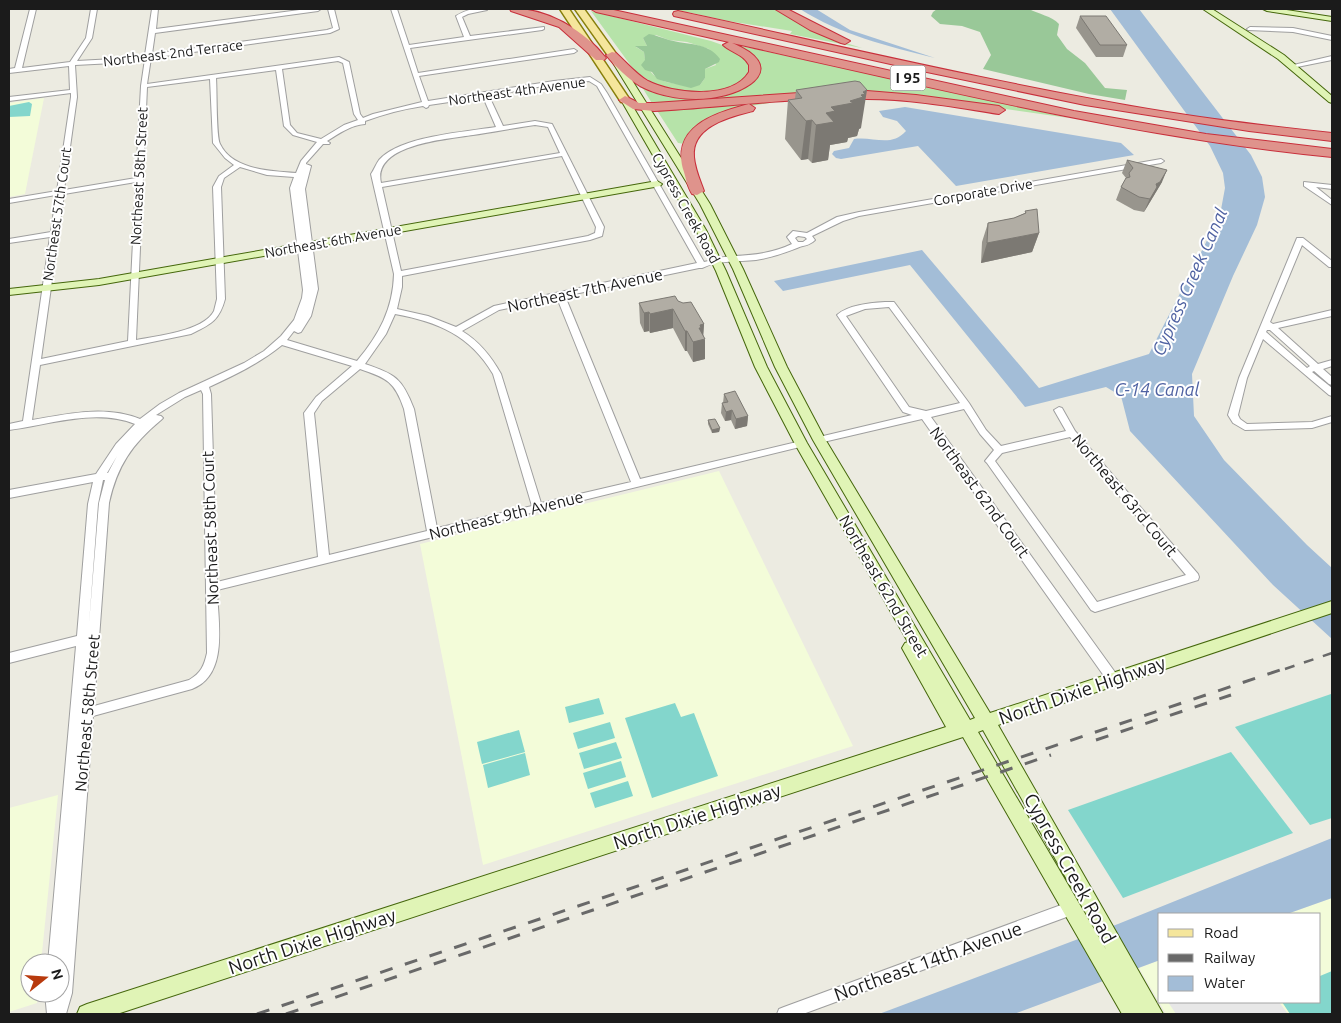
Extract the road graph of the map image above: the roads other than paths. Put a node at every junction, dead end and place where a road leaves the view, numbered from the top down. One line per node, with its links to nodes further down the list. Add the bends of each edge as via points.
1 (33, 9): 39 (street)
2 (94, 9): 35 (street, via 89,38)
3 (155, 9): 26 (street, Northeast 58th Street)
4 (318, 9): 26 (street)
5 (330, 9): 32 (street, Northeast 2nd Terrace, via 336,29 328,32)
6 (394, 9): 29 (street)
7 (515, 9): 33 (highway, via 562,25)
8 (523, 9): 9 (highway)
9 (540, 9)
10 (565, 9): 33 (main road, Cypress Creek Road)
11 (580, 9): 31 (main road, Cypress Creek Road)
12 (598, 9): 22 (highway, I 95)
13 (614, 9): 55 (highway, via 1044,104)
14 (640, 9): 55 (highway)
15 (780, 9): 43 (highway, via 814,28 859,45)
16 (1207, 9): 38 (main road)
17 (1267, 9): 23 (main road)
18 (1290, 9): 23 (main road)
19 (484, 10): 28 (street, via 459,17)
20 (1222, 10): 25 (main road)
21 (665, 11): 43 (highway, I 95)
22 (630, 16): 31 (highway, via 736,47 752,57 756,72 749,82 730,91 685,95 642,82); 55 (highway, I 95, via 1051,110)
23 (1332, 18)
24 (542, 28): 28 (street)
25 (1250, 28): 27 (street, via 1293,30); 36 (main road)
26 (154, 30): 32 (street, Northeast 58th Street)
27 (1332, 38)
28 (468, 39): 29 (street)
29 (407, 47): 41 (street)
30 (574, 51): 41 (street)
31 (612, 56): 53 (main road, Cypress Creek Road)
32 (146, 57): 35 (street, Northeast 2nd Terrace); 44 (street, Northeast 58th Street)
33 (600, 58): 50 (main road, Cypress Creek Road)
34 (1332, 58): 36 (street)
35 (72, 64): 39 (street, Northeast 2nd Terrace); 46 (street, Northeast 57th Court)
36 (1303, 64): 38 (street); 45 (main road)
37 (279, 66): 42 (street); 54 (street, via 339,59 346,62); 60 (street, via 286,126 295,134)
38 (1292, 66): 51 (main road)
39 (18, 70): 40 (street, Northeast 2nd Terrace)
40 (9, 71)
41 (415, 75): 52 (street)
42 (214, 76): 44 (street); 65 (street, via 216,142 226,157)
43 (996, 83): 55 (highway, I 95)
44 (144, 86): 67 (street, Northeast 58th Street)
45 (1332, 89)
46 (74, 91): 49 (street); 72 (street, Northeast 57th Court)
47 (485, 96): 52 (street, Northeast 4th Avenue); 56 (street); 68 (street, Northeast 4th Avenue, via 594,81)
48 (819, 97): 53 (highway); 55 (highway, via 864,95 907,98 1156,133); 71 (highway, via 738,111 698,131 686,152)
49 (9, 100)
50 (626, 100): 53 (highway); 82 (main road, Cypress Creek Road)
51 (1332, 100)
52 (425, 105): 54 (street, Northeast 4th Avenue)
53 (645, 107): 71 (main road, Cypress Creek Road)
54 (362, 121): 60 (street, Northeast 4th Avenue)
55 (1180, 126): 57 (highway, I 95); 57 (highway, I 95)
56 (500, 128): 63 (street, via 545,123 551,127); 69 (street, via 406,146 381,162 375,174)
57 (1254, 136): 58 (highway, I 95); 59 (highway); 61 (highway); 62 (highway, I 95)
58 (1332, 137)
59 (1332, 141)
60 (325, 142): 66 (street, Northeast 4th Avenue)
61 (1332, 148)
62 (1332, 153)
63 (564, 154): 69 (street); 73 (street)
64 (1161, 161): 81 (street, Corporate Drive, via 859,214 840,219 808,235 810,242 795,242 782,252)
65 (238, 165): 66 (street, via 267,173); 80 (street, via 222,177 217,187)
66 (300, 175): 79 (street, Northeast 58th Street)
67 (138, 180): 72 (street); 85 (street, Northeast 58th Street)
68 (655, 181): 73 (main road, Northeast 6th Avenue); 84 (street)
69 (377, 186): 76 (street)
70 (1332, 187): 75 (street, via 1307,184)
71 (698, 191): 81 (main road, Cypress Creek Road)
72 (59, 193): 74 (street); 77 (street, Northeast 57th Court)
73 (583, 194): 76 (main road, Northeast 6th Avenue); 86 (street, via 600,227 599,234 590,238)
74 (9, 201)
75 (1332, 203)
76 (387, 228): 79 (main road, Northeast 6th Avenue); 86 (street)
77 (53, 234): 78 (street); 87 (street, Northeast 57th Court)
78 (9, 241)
79 (305, 243): 80 (main road, Northeast 6th Avenue); 95 (street, Northeast 58th Street, via 313,298 301,326)
80 (220, 258): 85 (main road, Northeast 6th Avenue); 96 (street, via 221,298 217,313 188,332)
81 (733, 258): 82 (street); 114 (main road, Cypress Creek Road, via 781,367)
82 (717, 263): 84 (street, Northeast 7th Avenue); 107 (main road, Cypress Creek Road, via 757,359)
83 (1332, 265): 93 (street, via 1300,240)
84 (702, 266): 90 (street, Northeast 7th Avenue)
85 (134, 273): 87 (main road, Northeast 6th Avenue); 96 (street, Northeast 58th Street)
86 (398, 274): 91 (street)
87 (46, 285): 88 (main road, Northeast 6th Avenue); 89 (main road, Northeast 6th Avenue); 97 (street, Northeast 57th Court)
88 (9, 286)
89 (9, 292)
90 (560, 295): 94 (street, Northeast 7th Avenue, via 497,308); 119 (street)
91 (393, 311): 94 (street, via 421,316); 99 (street, via 376,344)
92 (1332, 313): 93 (street)
93 (1265, 327): 100 (street); 101 (street); 109 (street, via 1234,405 1236,421 1245,427 1312,425)
94 (457, 330): 121 (street, via 481,349 497,374)
95 (283, 342): 99 (street); 103 (street, Northeast 58th Street, via 252,369)
96 (132, 344): 97 (street)
97 (35, 363): 110 (street, Northeast 57th Court)
98 (1332, 363): 100 (street)
99 (359, 365): 122 (street, via 393,378 403,390); 123 (street, via 319,399 309,413)
100 (1316, 367): 101 (street); 102 (street)
101 (1305, 370): 104 (street)
102 (1332, 382)
103 (205, 388): 111 (street, Northeast 58th Street); 124 (street, Northeast 58th Court)
104 (1332, 393)
105 (966, 405): 108 (street); 108 (street, Northeast 62nd Court, via 891,304 849,310 840,315 906,410); 116 (street)
106 (1059, 410): 113 (street, Northeast 63rd Court)
107 (785, 414): 114 (main road, via 809,437); 115 (main road, Cypress Creek Road)
108 (924, 414): 114 (street); 128 (street, Northeast 62nd Court)
109 (1332, 419)
110 (27, 424): 111 (street, via 86,414 124,416); 112 (street)
111 (145, 424): 118 (street, Northeast 58th Street)
112 (9, 428)
113 (1072, 433): 116 (street); 116 (street, Northeast 63rd Court, via 1194,578 1095,607 997,473 990,461)
114 (819, 440): 117 (main road, Northeast 62nd Street)
115 (801, 444): 117 (main road, via 811,446); 119 (street, Northeast 9th Avenue); 131 (main road, Northeast 62nd Street, via 863,550 901,633)
116 (999, 450)
117 (833, 463): 130 (main road, Northeast 62nd Street)
118 (105, 476): 120 (street); 126 (street, Northeast 58th Street)
119 (637, 484): 121 (street, Northeast 9th Avenue)
120 (9, 494)
121 (537, 507): 122 (street, Northeast 9th Avenue)
122 (433, 533): 123 (street, Northeast 9th Avenue)
123 (324, 560): 124 (street, Northeast 9th Avenue)
124 (212, 587): 129 (street, Northeast 58th Court, via 213,653 208,671 201,679)
125 (1332, 607): 128 (main road, North Dixie Highway)
126 (88, 638): 127 (street); 129 (street, Northeast 58th Street)
127 (9, 658)
128 (1113, 679): 130 (main road, North Dixie Highway)
129 (81, 714): 134 (street, Northeast 58th Street); 136 (street, Northeast 58th Street, via 65,993)
130 (986, 722): 131 (main road, North Dixie Highway); 133 (main road, Cypress Creek Road)
131 (962, 729): 132 (main road, Cypress Creek Road); 137 (main road, North Dixie Highway)
132 (1072, 908): 133 (main road, Cypress Creek Road); 138 (street, Northeast 14th Avenue)
133 (1092, 926): 135 (main road, Cypress Creek Road)
134 (56, 953)
135 (1122, 978): 139 (main road, Cypress Creek Road); 140 (main road, Cypress Creek Road)
136 (59, 1014)
137 (87, 1014)
138 (784, 1014)
139 (1133, 1014)
140 (1153, 1014)

